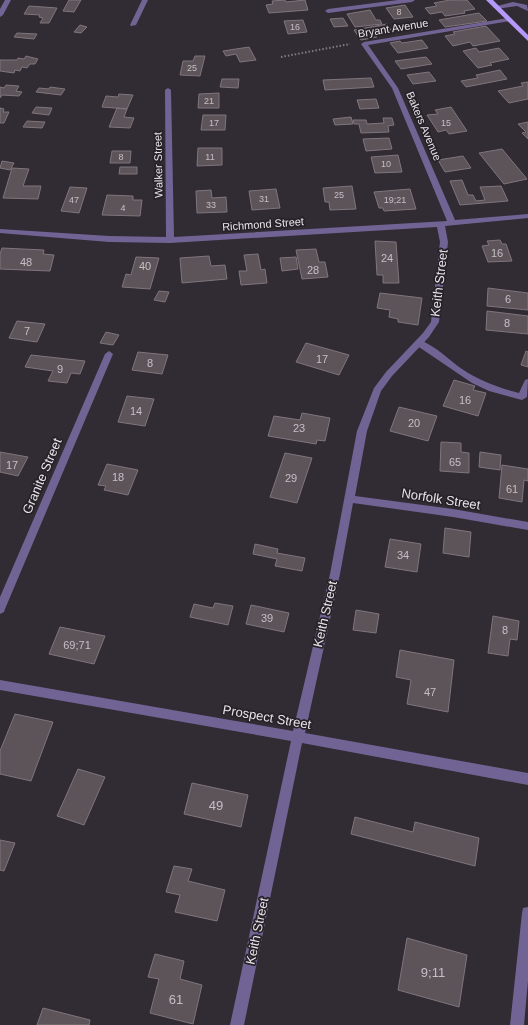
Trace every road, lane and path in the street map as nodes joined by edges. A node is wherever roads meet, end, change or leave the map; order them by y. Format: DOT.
graph roads {
  1 [pos="8,0"];
  2 [pos="145,0"];
  3 [pos="412,0"];
  4 [pos="489,0"];
  5 [pos="527,6"];
  6 [pos="496,7"];
  7 [pos="328,11"];
  8 [pos="0,15"];
  9 [pos="508,20"];
  10 [pos="133,25"];
  11 [pos="528,39"];
  12 [pos="364,44"];
  13 [pos="281,57"];
  14 [pos="168,90"];
  15 [pos="528,216"];
  16 [pos="452,222"];
  17 [pos="440,224"];
  18 [pos="0,231"];
  19 [pos="170,240"];
  20 [pos="419,343"];
  21 [pos="109,354"];
  22 [pos="528,382"];
  23 [pos="350,499"];
  24 [pos="528,526"];
  25 [pos="0,609"];
  26 [pos="0,685"];
  27 [pos="298,737"];
  28 [pos="528,779"];
  29 [pos="528,914"];
  30 [pos="237,1025"];
  31 [pos="517,1025"];
  1 -- 8 [label="street"];
  2 -- 10 [label="street"];
  3 -- 7 [label="street"];
  4 -- 6 [label="main road"];
  5 -- 6 [label="street"];
  6 -- 9 [label="main road"];
  9 -- 11 [label="main road"];
  9 -- 12 [label="street, Bryant Avenue"];
  12 -- 13 [label="path, Bryant Avenue"];
  12 -- 16 [label="street, Bakers Avenue"];
  14 -- 19 [label="street, Walker Street"];
  15 -- 16 [label="street, Richmond Street"];
  16 -- 17 [label="street, Richmond Street"];
  17 -- 19 [label="street, Richmond Street"];
  17 -- 20 [label="street, Keith Street"];
  18 -- 19 [label="street, Richmond Street"];
  20 -- 22 [label="street"];
  20 -- 23 [label="street, Keith Street"];
  21 -- 25 [label="street, Granite Street"];
  23 -- 24 [label="street, Norfolk Street"];
  23 -- 27 [label="street, Keith Street"];
  26 -- 27 [label="street, Prospect Street"];
  27 -- 28 [label="street, Prospect Street"];
  27 -- 30 [label="street, Keith Street"];
  29 -- 31 [label="street"];
}
